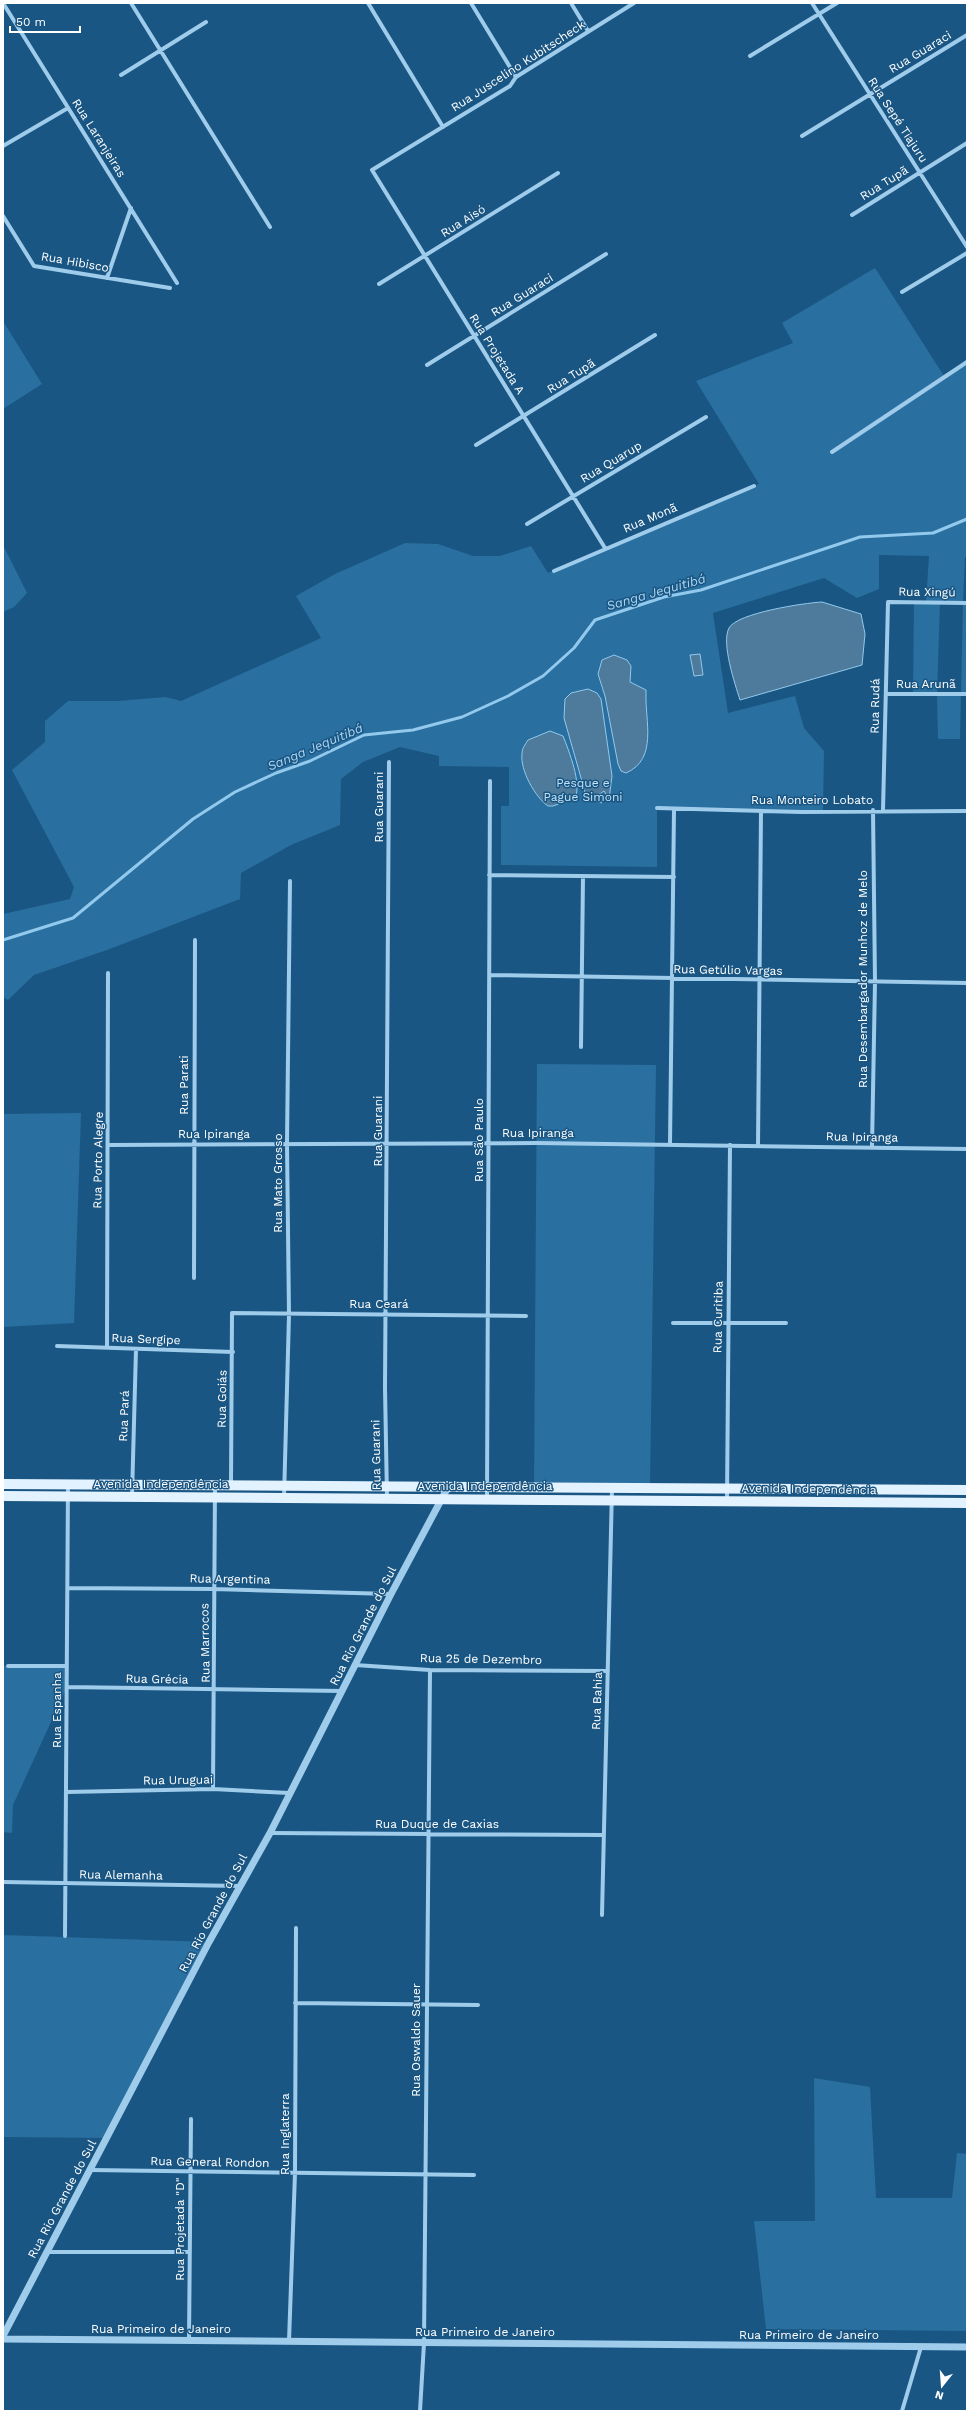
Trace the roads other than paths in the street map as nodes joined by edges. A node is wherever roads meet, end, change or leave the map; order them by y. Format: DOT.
graph roads {
  1 [pos="3,3"];
  2 [pos="130,3"];
  3 [pos="368,3"];
  4 [pos="471,3"];
  5 [pos="571,3"];
  6 [pos="634,3"];
  7 [pos="812,3"];
  8 [pos="837,3"];
  9 [pos="819,14"];
  10 [pos="206,22"];
  11 [pos="588,31"];
  12 [pos="967,35"];
  13 [pos="160,50"];
  14 [pos="750,56"];
  15 [pos="121,75"];
  16 [pos="516,77"];
  17 [pos="870,94"];
  18 [pos="68,108"];
  19 [pos="443,127"];
  20 [pos="802,136"];
  21 [pos="967,143"];
  22 [pos="3,146"];
  23 [pos="372,170"];
  24 [pos="920,173"];
  25 [pos="558,174"];
  26 [pos="131,208"];
  27 [pos="852,215"];
  28 [pos="3,216"];
  29 [pos="270,227"];
  30 [pos="967,247"];
  31 [pos="967,253"];
  32 [pos="606,254"];
  33 [pos="425,256"];
  34 [pos="107,278"];
  35 [pos="177,283"];
  36 [pos="379,284"];
  37 [pos="170,288"];
  38 [pos="902,292"];
  39 [pos="655,335"];
  40 [pos="475,336"];
  41 [pos="967,362"];
  42 [pos="427,365"];
  43 [pos="524,416"];
  44 [pos="706,417"];
  45 [pos="476,445"];
  46 [pos="832,452"];
  47 [pos="754,486"];
  48 [pos="574,496"];
  49 [pos="526,524"];
  50 [pos="605,548"];
  51 [pos="554,571"];
  52 [pos="888,602"];
  53 [pos="967,602"];
  54 [pos="886,694"];
  55 [pos="967,694"];
  56 [pos="390,762"];
  57 [pos="490,781"];
  58 [pos="657,808"];
  59 [pos="674,808"];
  60 [pos="873,810"];
  61 [pos="883,810"];
  62 [pos="762,811"];
  63 [pos="967,811"];
  64 [pos="489,874"];
  65 [pos="583,876"];
  66 [pos="674,877"];
  67 [pos="290,881"];
  68 [pos="196,940"];
  69 [pos="108,973"];
  70 [pos="488,975"];
  71 [pos="582,977"];
  72 [pos="672,978"];
  73 [pos="760,980"];
  74 [pos="875,982"];
  75 [pos="967,983"];
  76 [pos="581,1047"];
  77 [pos="388,1143"];
  78 [pos="489,1143"];
  79 [pos="108,1144"];
  80 [pos="194,1144"];
  81 [pos="287,1144"];
  82 [pos="670,1144"];
  83 [pos="730,1145"];
  84 [pos="758,1146"];
  85 [pos="872,1147"];
  86 [pos="967,1149"];
  87 [pos="194,1278"];
  88 [pos="232,1313"];
  89 [pos="387,1313"];
  90 [pos="288,1315"];
  91 [pos="488,1315"];
  92 [pos="526,1316"];
  93 [pos="673,1323"];
  94 [pos="728,1323"];
  95 [pos="786,1323"];
  96 [pos="58,1346"];
  97 [pos="107,1348"];
  98 [pos="136,1349"];
  99 [pos="233,1352"];
  100 [pos="3,1484"];
  101 [pos="41,1484"];
  102 [pos="68,1484"];
  103 [pos="132,1485"];
  104 [pos="215,1485"];
  105 [pos="231,1485"];
  106 [pos="284,1485"];
  107 [pos="387,1486"];
  108 [pos="448,1487"];
  109 [pos="486,1487"];
  110 [pos="612,1488"];
  111 [pos="726,1490"];
  112 [pos="780,1490"];
  113 [pos="967,1490"];
  114 [pos="3,1496"];
  115 [pos="38,1496"];
  116 [pos="69,1496"];
  117 [pos="132,1496"];
  118 [pos="215,1496"];
  119 [pos="284,1498"];
  120 [pos="387,1499"];
  121 [pos="442,1499"];
  122 [pos="487,1499"];
  123 [pos="612,1500"];
  124 [pos="727,1501"];
  125 [pos="780,1502"];
  126 [pos="967,1503"];
  127 [pos="68,1588"];
  128 [pos="214,1588"];
  129 [pos="390,1594"];
  130 [pos="8,1666"];
  131 [pos="67,1666"];
  132 [pos="354,1666"];
  133 [pos="430,1670"];
  134 [pos="608,1671"];
  135 [pos="67,1687"];
  136 [pos="216,1689"];
  137 [pos="343,1691"];
  138 [pos="213,1789"];
  139 [pos="67,1792"];
  140 [pos="289,1793"];
  141 [pos="270,1833"];
  142 [pos="428,1833"];
  143 [pos="604,1835"];
  144 [pos="3,1882"];
  145 [pos="67,1884"];
  146 [pos="240,1886"];
  147 [pos="602,1915"];
  148 [pos="296,1928"];
  149 [pos="65,1936"];
  150 [pos="295,2003"];
  151 [pos="426,2004"];
  152 [pos="478,2005"];
  153 [pos="191,2119"];
  154 [pos="90,2170"];
  155 [pos="190,2172"];
  156 [pos="295,2173"];
  157 [pos="474,2175"];
  158 [pos="425,2176"];
  159 [pos="47,2252"];
  160 [pos="190,2252"];
  161 [pos="3,2338"];
  162 [pos="189,2340"];
  163 [pos="289,2341"];
  164 [pos="424,2343"];
  165 [pos="921,2347"];
  166 [pos="967,2348"];
  167 [pos="420,2411"];
  168 [pos="902,2411"];
  1 -- 18 [label="street, Rua Laranjeiras"];
  2 -- 13 [label="street"];
  3 -- 19 [label="street"];
  4 -- 16 [label="street"];
  5 -- 11 [label="street"];
  6 -- 11 [label="street, Rua Juscelino Kubitscheck"];
  7 -- 9 [label="street, Rua Sepé Tiajuru"];
  8 -- 9 [label="street"];
  9 -- 14 [label="street"];
  9 -- 17 [label="street, Rua Sepé Tiajuru"];
  10 -- 13 [label="street"];
  11 -- 16 [label="street, Rua Juscelino Kubitscheck"];
  12 -- 17 [label="street, Rua Guaraci"];
  13 -- 15 [label="street"];
  13 -- 29 [label="street"];
  16 -- 19 [label="street, Rua Juscelino Kubitscheck"];
  17 -- 20 [label="street, Rua Guaraci"];
  17 -- 24 [label="street, Rua Sepé Tiajuru"];
  18 -- 22 [label="street"];
  18 -- 26 [label="street, Rua Laranjeiras"];
  19 -- 23 [label="street, Rua Juscelino Kubitscheck"];
  21 -- 24 [label="street, Rua Tupã"];
  23 -- 33 [label="street, Rua Projetada A"];
  24 -- 27 [label="street, Rua Tupã"];
  24 -- 30 [label="street, Rua Sepé Tiajuru"];
  25 -- 33 [label="street, Rua Aisó"];
  26 -- 34 [label="street"];
  26 -- 35 [label="street, Rua Laranjeiras"];
  28 -- 34 [label="street, Rua Hibisco"];
  31 -- 38 [label="street"];
  32 -- 40 [label="street, Rua Guaraci"];
  33 -- 36 [label="street, Rua Aisó"];
  33 -- 40 [label="street, Rua Projetada A"];
  34 -- 37 [label="street, Rua Hibisco"];
  39 -- 43 [label="street, Rua Tupã"];
  40 -- 42 [label="street, Rua Guaraci"];
  40 -- 43 [label="street, Rua Projetada A"];
  41 -- 46 [label="street"];
  43 -- 45 [label="street, Rua Tupã"];
  43 -- 48 [label="street, Rua Projetada A"];
  44 -- 48 [label="street, Rua Quarup"];
  47 -- 50 [label="street, Rua Monã"];
  48 -- 49 [label="street, Rua Quarup"];
  48 -- 50 [label="street, Rua Projetada A"];
  50 -- 51 [label="street, Rua Monã"];
  52 -- 53 [label="street, Rua Xingú"];
  52 -- 54 [label="street, Rua Rudá"];
  54 -- 55 [label="street, Rua Arunã"];
  54 -- 61 [label="street, Rua Rudá"];
  56 -- 77 [label="street, Rua Guarani"];
  57 -- 64 [label="street, Rua São Paulo"];
  58 -- 59 [label="street, Rua Monteiro Lobato"];
  59 -- 62 [label="street, Rua Monteiro Lobato"];
  59 -- 66 [label="street"];
  60 -- 61 [label="street, Rua Monteiro Lobato"];
  60 -- 62 [label="street, Rua Monteiro Lobato"];
  60 -- 74 [label="street, Rua Desembargador Munhoz de Melo"];
  61 -- 63 [label="street, Rua Monteiro Lobato"];
  62 -- 73 [label="street"];
  64 -- 65 [label="street"];
  64 -- 70 [label="street, Rua São Paulo"];
  65 -- 66 [label="street"];
  65 -- 71 [label="street"];
  66 -- 72 [label="street"];
  67 -- 81 [label="street, Rua Mato Grosso"];
  68 -- 80 [label="street, Rua Parati"];
  69 -- 79 [label="street, Rua Porto Alegre"];
  70 -- 71 [label="street, Rua Getúlio Vargas"];
  70 -- 78 [label="street, Rua São Paulo"];
  71 -- 72 [label="street, Rua Getúlio Vargas"];
  71 -- 76 [label="street"];
  72 -- 73 [label="street, Rua Getúlio Vargas"];
  72 -- 82 [label="street"];
  73 -- 74 [label="street, Rua Getúlio Vargas"];
  73 -- 84 [label="street"];
  74 -- 75 [label="street, Rua Getúlio Vargas"];
  74 -- 85 [label="street, Rua Desembargador Munhoz de Melo"];
  77 -- 78 [label="street, Rua Ipiranga"];
  77 -- 81 [label="street, Rua Ipiranga"];
  77 -- 89 [label="street, Rua Guarani"];
  78 -- 82 [label="street, Rua Ipiranga"];
  78 -- 91 [label="street, Rua São Paulo"];
  79 -- 80 [label="street, Rua Ipiranga"];
  79 -- 97 [label="street, Rua Porto Alegre"];
  80 -- 81 [label="street, Rua Ipiranga"];
  80 -- 87 [label="street, Rua Parati"];
  81 -- 90 [label="street, Rua Mato Grosso"];
  82 -- 83 [label="street, Rua Ipiranga"];
  83 -- 84 [label="street, Rua Ipiranga"];
  83 -- 94 [label="street, Rua Curitiba"];
  84 -- 85 [label="street, Rua Ipiranga"];
  85 -- 86 [label="street, Rua Ipiranga"];
  88 -- 90 [label="street, Rua Ceará"];
  88 -- 99 [label="street, Rua Goiás"];
  89 -- 90 [label="street, Rua Ceará"];
  89 -- 91 [label="street, Rua Ceará"];
  89 -- 107 [label="street, Rua Guarani"];
  90 -- 106 [label="street, Rua Mato Grosso"];
  91 -- 92 [label="street, Rua Ceará"];
  91 -- 109 [label="street, Rua São Paulo"];
  93 -- 94 [label="street"];
  94 -- 95 [label="street"];
  94 -- 111 [label="street, Rua Curitiba"];
  96 -- 97 [label="street, Rua Sergipe"];
  97 -- 98 [label="street, Rua Sergipe"];
  98 -- 99 [label="street, Rua Sergipe"];
  98 -- 103 [label="street, Rua Pará"];
  99 -- 105 [label="street, Rua Goiás"];
  100 -- 101 [label="main road, Avenida Independência"];
  101 -- 102 [label="main road, Avenida Independência"];
  101 -- 115 [label="main road"];
  102 -- 103 [label="main road, Avenida Independência"];
  102 -- 116 [label="street, Rua Espanha"];
  103 -- 104 [label="main road, Avenida Independência"];
  103 -- 117 [label="street, Rua Pará"];
  104 -- 105 [label="main road, Avenida Independência"];
  104 -- 118 [label="street, Rua Marrocos"];
  105 -- 106 [label="main road, Avenida Independência"];
  106 -- 107 [label="main road, Avenida Independência"];
  106 -- 119 [label="street, Rua Mato Grosso"];
  107 -- 108 [label="main road, Avenida Independência"];
  107 -- 120 [label="street, Rua Guarani"];
  108 -- 109 [label="main road, Avenida Independência"];
  108 -- 121 [label="street, Rua Rio Grande do Sul"];
  109 -- 110 [label="main road, Avenida Independência"];
  109 -- 122 [label="street, Rua São Paulo"];
  110 -- 111 [label="main road, Avenida Independência"];
  110 -- 123 [label="street, Rua Bahia"];
  111 -- 112 [label="main road, Avenida Independência"];
  111 -- 124 [label="street, Rua Curitiba"];
  112 -- 113 [label="main road, Avenida Independência"];
  112 -- 125 [label="main road"];
  114 -- 115 [label="main road, Avenida Independência"];
  115 -- 116 [label="main road, Avenida Independência"];
  116 -- 117 [label="main road, Avenida Independência"];
  116 -- 127 [label="street, Rua Espanha"];
  117 -- 118 [label="main road, Avenida Independência"];
  118 -- 119 [label="main road, Avenida Independência"];
  118 -- 128 [label="street, Rua Marrocos"];
  119 -- 120 [label="main road, Avenida Independência"];
  120 -- 121 [label="main road, Avenida Independência"];
  121 -- 122 [label="main road, Avenida Independência"];
  121 -- 129 [label="street, Rua Rio Grande do Sul"];
  122 -- 123 [label="main road, Avenida Independência"];
  123 -- 124 [label="main road, Avenida Independência"];
  123 -- 134 [label="street, Rua Bahia"];
  124 -- 125 [label="main road, Avenida Independência"];
  125 -- 126 [label="main road, Avenida Independência"];
  127 -- 128 [label="street, Rua Argentina"];
  127 -- 131 [label="street, Rua Espanha"];
  128 -- 129 [label="street, Rua Argentina"];
  128 -- 136 [label="street, Rua Marrocos"];
  129 -- 132 [label="street, Rua Rio Grande do Sul"];
  130 -- 131 [label="street"];
  131 -- 135 [label="street, Rua Espanha"];
  132 -- 133 [label="street, Rua 25 de Dezembro"];
  132 -- 137 [label="street, Rua Rio Grande do Sul"];
  133 -- 134 [label="street, Rua 25 de Dezembro"];
  133 -- 142 [label="street, Rua Oswaldo Sauer"];
  134 -- 143 [label="street, Rua Bahia"];
  135 -- 136 [label="street, Rua Grécia"];
  135 -- 139 [label="street, Rua Espanha"];
  136 -- 137 [label="street, Rua Grécia"];
  136 -- 138 [label="street, Rua Marrocos"];
  137 -- 140 [label="street, Rua Rio Grande do Sul"];
  138 -- 139 [label="street, Rua Uruguai"];
  138 -- 140 [label="street, Rua Uruguai"];
  139 -- 145 [label="street, Rua Espanha"];
  140 -- 141 [label="street, Rua Rio Grande do Sul"];
  141 -- 142 [label="street, Rua Duque de Caxias"];
  141 -- 146 [label="street, Rua Rio Grande do Sul"];
  142 -- 143 [label="street, Rua Duque de Caxias"];
  142 -- 151 [label="street, Rua Oswaldo Sauer"];
  143 -- 147 [label="street, Rua Bahia"];
  144 -- 145 [label="street, Rua Alemanha"];
  145 -- 146 [label="street, Rua Alemanha"];
  145 -- 149 [label="street, Rua Espanha"];
  146 -- 154 [label="street, Rua Rio Grande do Sul"];
  148 -- 150 [label="street, Rua Inglaterra"];
  150 -- 151 [label="street"];
  150 -- 156 [label="street, Rua Inglaterra"];
  151 -- 152 [label="street"];
  151 -- 158 [label="street, Rua Oswaldo Sauer"];
  153 -- 155 [label="street, Rua Projetada \"D\""];
  154 -- 155 [label="street, Rua General Rondon"];
  154 -- 159 [label="street, Rua Rio Grande do Sul"];
  155 -- 156 [label="street, Rua General Rondon"];
  155 -- 160 [label="street, Rua Projetada \"D\""];
  156 -- 158 [label="street, Rua General Rondon"];
  156 -- 163 [label="street, Rua Inglaterra"];
  157 -- 158 [label="street, Rua General Rondon"];
  158 -- 164 [label="street, Rua Oswaldo Sauer"];
  159 -- 160 [label="street"];
  159 -- 161 [label="street, Rua Rio Grande do Sul"];
  160 -- 162 [label="street, Rua Projetada \"D\""];
  161 -- 162 [label="street, Rua Primeiro de Janeiro"];
  162 -- 163 [label="street, Rua Primeiro de Janeiro"];
  163 -- 164 [label="street, Rua Primeiro de Janeiro"];
  164 -- 165 [label="street, Rua Primeiro de Janeiro"];
  164 -- 167 [label="street, Rua Oswaldo Sauer"];
  165 -- 166 [label="street, Rua Primeiro de Janeiro"];
  165 -- 168 [label="street"];
}
